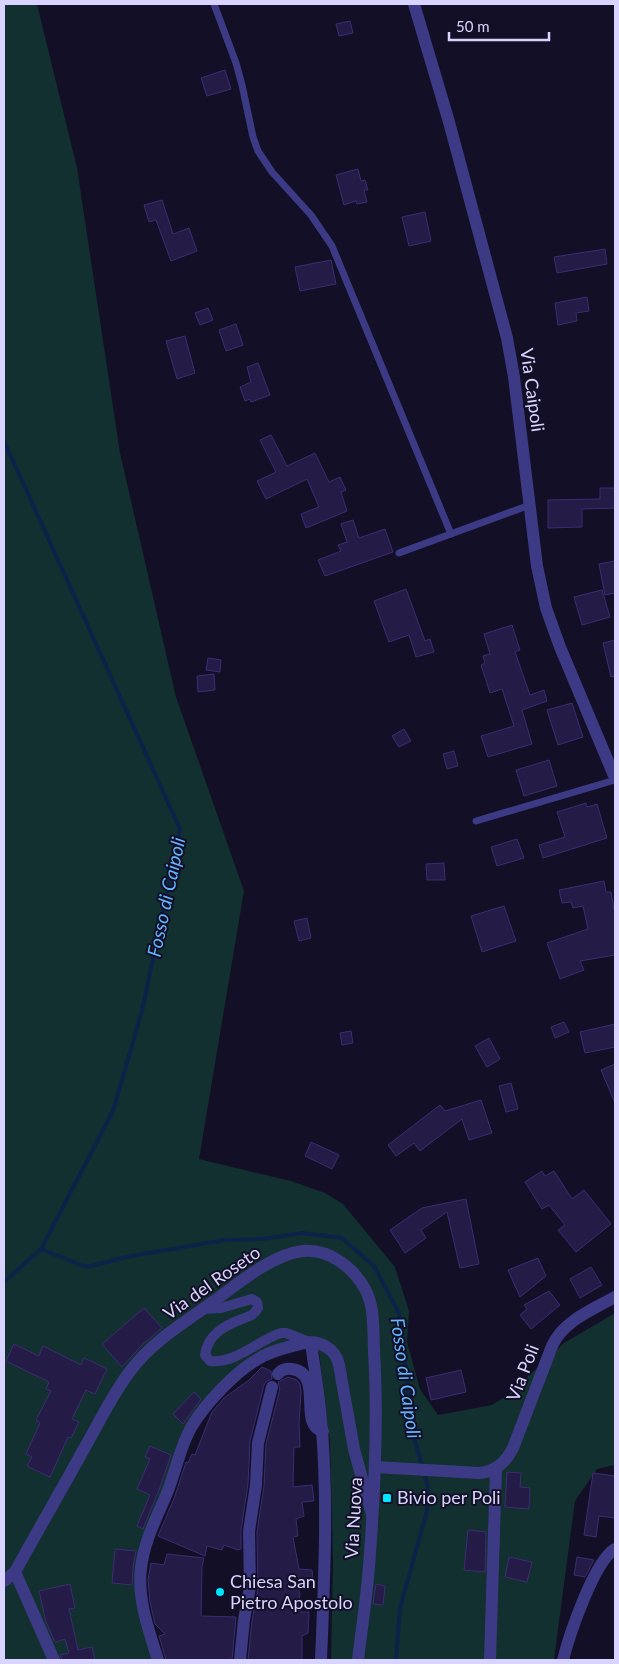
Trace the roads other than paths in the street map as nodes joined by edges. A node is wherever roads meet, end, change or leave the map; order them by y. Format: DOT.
graph roads {
  1 [pos="214,4"];
  2 [pos="414,4"];
  3 [pos="530,505"];
  4 [pos="451,534"];
  5 [pos="399,553"];
  6 [pos="615,779"];
  7 [pos="476,821"];
  8 [pos="615,1297"];
  9 [pos="203,1309"];
  10 [pos="311,1343"];
  11 [pos="278,1374"];
  12 [pos="272,1387"];
  13 [pos="322,1432"];
  14 [pos="374,1467"];
  15 [pos="496,1469"];
  16 [pos="372,1515"];
  17 [pos="615,1549"];
  18 [pos="15,1572"];
  19 [pos="4,1581"];
  20 [pos="54,1660"];
  21 [pos="158,1660"];
  22 [pos="240,1660"];
  23 [pos="321,1660"];
  24 [pos="358,1660"];
  25 [pos="490,1660"];
  26 [pos="563,1660"];
  1 -- 4 [label="lane"];
  2 -- 3 [label="street, Via Caipoli"];
  3 -- 4 [label="lane"];
  3 -- 6 [label="street, Via Caipoli"];
  4 -- 5 [label="lane"];
  6 -- 7 [label="lane"];
  8 -- 15 [label="street, Via Poli"];
  9 -- 10 [label="street"];
  9 -- 14 [label="street, Via del Roseto"];
  9 -- 18 [label="street, Via del Roseto"];
  10 -- 13 [label="street"];
  10 -- 16 [label="street"];
  10 -- 21 [label="street"];
  11 -- 13 [label="street"];
  12 -- 22 [label="street"];
  13 -- 23 [label="street"];
  14 -- 15 [label="street"];
  14 -- 16 [label="street, Via Nuova"];
  15 -- 25 [label="street"];
  16 -- 24 [label="street, Via Nuova"];
  17 -- 26 [label="street"];
  18 -- 19 [label="street"];
  18 -- 20 [label="street"];
}
